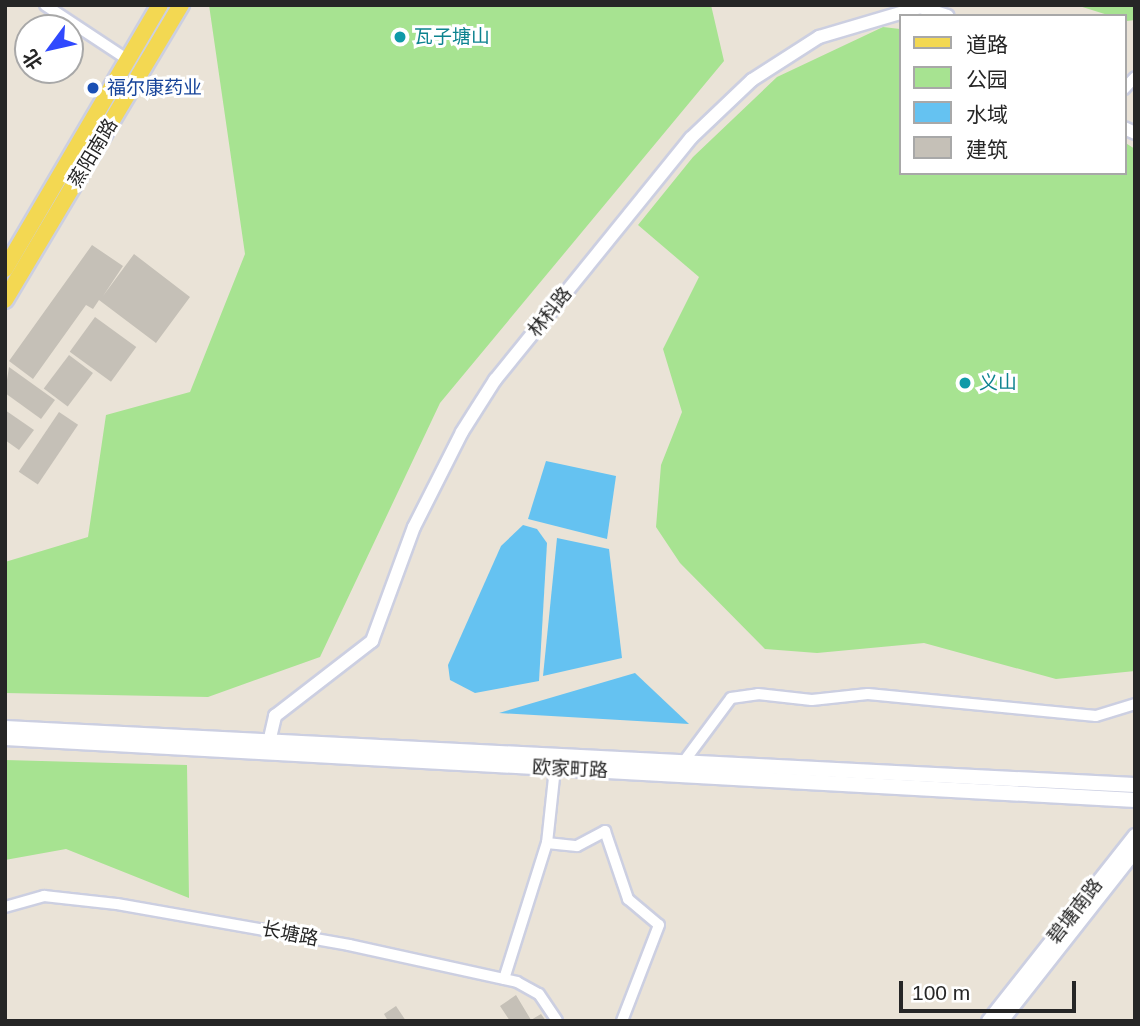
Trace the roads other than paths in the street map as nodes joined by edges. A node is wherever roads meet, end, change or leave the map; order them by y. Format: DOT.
graph roads {
  1 [pos="46,5"];
  2 [pos="160,5"];
  3 [pos="181,5"];
  4 [pos="942,14"];
  5 [pos="128,60"];
  6 [pos="5,270"];
  7 [pos="5,300"];
  8 [pos="1135,704"];
  9 [pos="5,728"];
  10 [pos="5,738"];
  11 [pos="270,738"];
  12 [pos="685,760"];
  13 [pos="555,768"];
  14 [pos="1135,785"];
  15 [pos="1135,800"];
  16 [pos="1135,835"];
  17 [pos="547,844"];
  18 [pos="1135,852"];
  19 [pos="5,906"];
  20 [pos="504,979"];
  21 [pos="625,1019"];
  22 [pos="556,1021"];
  23 [pos="988,1021"];
  24 [pos="1002,1021"];
  1 -- 5 [label="street"];
  2 -- 5 [label="main road, 蒸阳南路"];
  3 -- 7 [label="main road, 蒸阳南路"];
  4 -- 11 [label="street, 林科路"];
  5 -- 6 [label="main road, 蒸阳南路"];
  8 -- 12 [label="street"];
  9 -- 11 [label="main road, 欧家町路"];
  10 -- 13 [label="main road, 欧家町路"];
  11 -- 12 [label="main road, 欧家町路"];
  12 -- 14 [label="main road, 欧家町路"];
  13 -- 15 [label="main road, 欧家町路"];
  13 -- 17 [label="street"];
  16 -- 23 [label="street, 碧塘南路"];
  17 -- 20 [label="street"];
  17 -- 21 [label="street"];
  18 -- 24 [label="street, 碧塘南路"];
  19 -- 20 [label="street, 长塘路"];
  20 -- 22 [label="street, 长塘路"];
}
